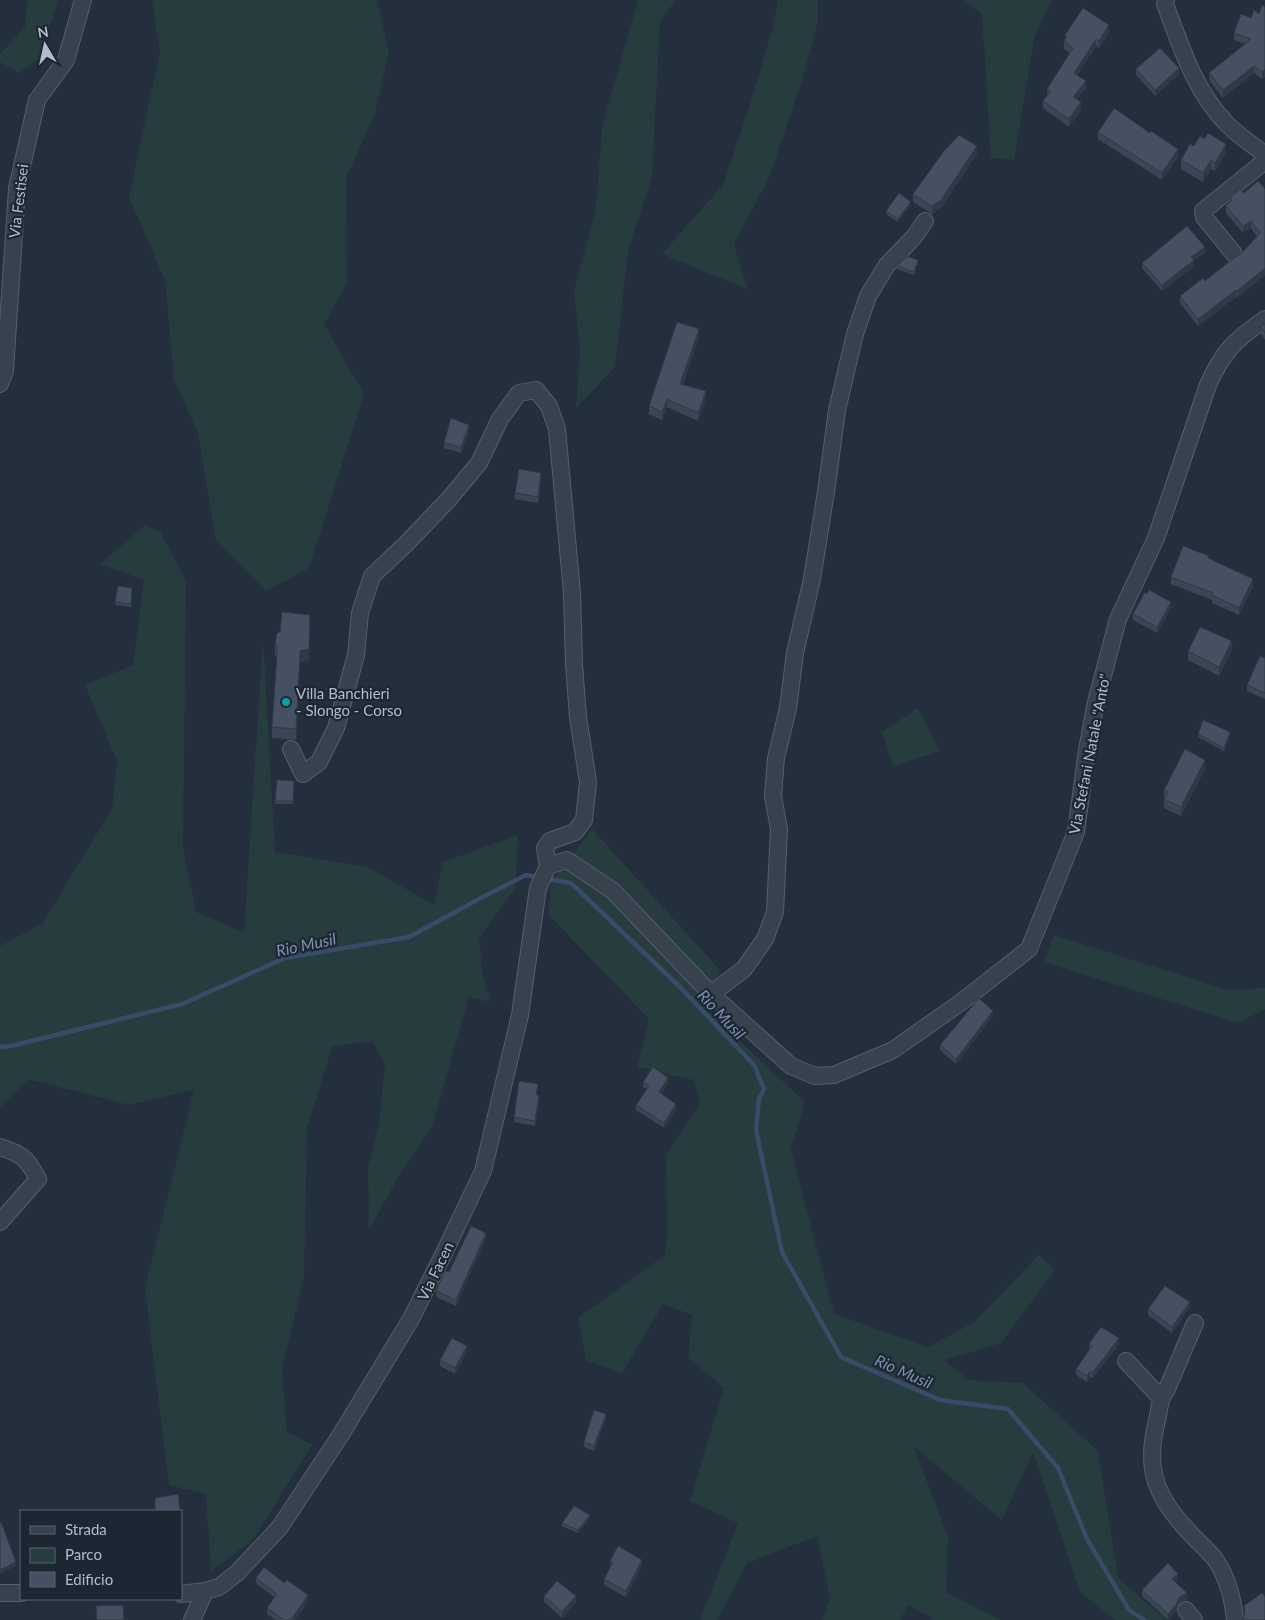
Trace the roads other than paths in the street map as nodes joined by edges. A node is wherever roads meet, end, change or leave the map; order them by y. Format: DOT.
graph roads {
  1 [pos="83,0"];
  2 [pos="1166,0"];
  3 [pos="1265,155"];
  4 [pos="1265,160"];
  5 [pos="925,220"];
  6 [pos="1234,254"];
  7 [pos="1265,319"];
  8 [pos="0,384"];
  9 [pos="291,749"];
  10 [pos="548,866"];
  11 [pos="711,994"];
  12 [pos="0,1147"];
  13 [pos="0,1222"];
  14 [pos="1195,1322"];
  15 [pos="1126,1361"];
  16 [pos="1161,1398"];
  17 [pos="205,1591"];
  18 [pos="0,1593"];
  19 [pos="20,1593"];
  20 [pos="182,1594"];
  21 [pos="192,1620"];
  22 [pos="1235,1620"];
  1 -- 8 [label="street, Via Festisei"];
  2 -- 3 [label="street"];
  4 -- 6 [label="street"];
  5 -- 11 [label="street"];
  7 -- 11 [label="street, Via Stefani Natale \"Anto\""];
  9 -- 10 [label="street"];
  10 -- 11 [label="street, Via Stefani Natale \"Anto\""];
  10 -- 17 [label="street, Via Facen"];
  12 -- 13 [label="street"];
  14 -- 16 [label="street"];
  15 -- 16 [label="street"];
  16 -- 22 [label="street"];
  17 -- 20 [label="street, Via Facen"];
  17 -- 21 [label="street"];
  18 -- 19 [label="street"];
}
